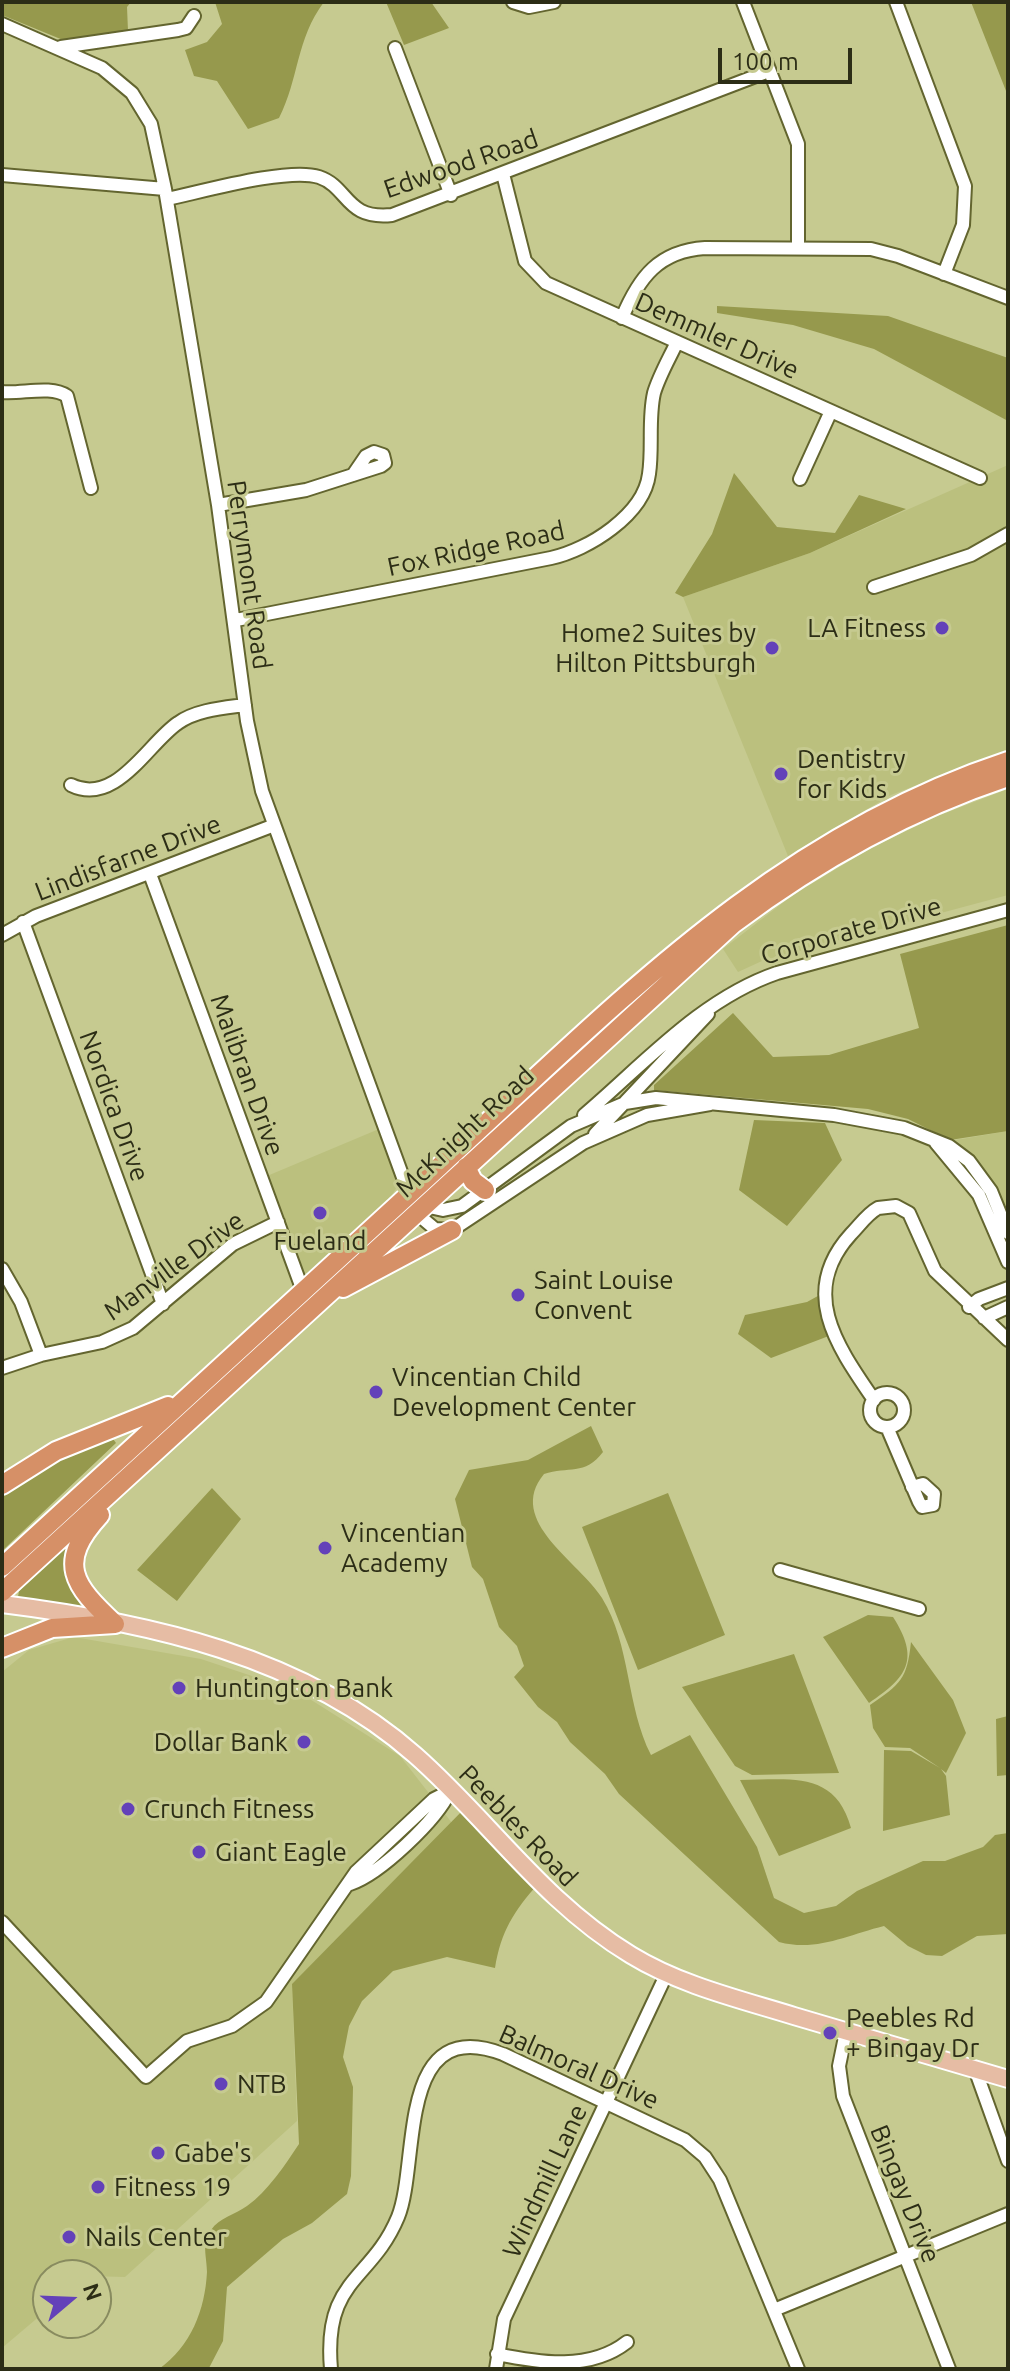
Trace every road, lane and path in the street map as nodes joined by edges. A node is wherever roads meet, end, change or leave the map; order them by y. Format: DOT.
graph roads {
  1 [pos="513,2"];
  2 [pos="554,2"];
  3 [pos="743,2"];
  4 [pos="896,2"];
  5 [pos="194,16"];
  6 [pos="2,24"];
  7 [pos="61,47"];
  8 [pos="395,48"];
  9 [pos="769,71"];
  10 [pos="503,174"];
  11 [pos="2,175"];
  12 [pos="166,194"];
  13 [pos="451,195"];
  14 [pos="798,248"];
  15 [pos="944,274"];
  16 [pos="1008,298"];
  17 [pos="622,318"];
  18 [pos="677,342"];
  19 [pos="2,392"];
  20 [pos="831,411"];
  21 [pos="353,475"];
  22 [pos="980,478"];
  23 [pos="800,479"];
  24 [pos="91,488"];
  25 [pos="218,505"];
  26 [pos="1008,534"];
  27 [pos="874,587"];
  28 [pos="236,620"];
  29 [pos="245,705"];
  30 [pos="1008,761"];
  31 [pos="1008,777"];
  32 [pos="71,785"];
  33 [pos="272,826"];
  34 [pos="150,874"];
  35 [pos="1008,910"];
  36 [pos="23,922"];
  37 [pos="2,935"];
  38 [pos="712,1008"];
  39 [pos="625,1103"];
  40 [pos="710,1104"];
  41 [pos="571,1126"];
  42 [pos="583,1143"];
  43 [pos="936,1143"];
  44 [pos="466,1167"];
  45 [pos="485,1190"];
  46 [pos="416,1205"];
  47 [pos="278,1222"];
  48 [pos="452,1230"];
  49 [pos="1008,1233"];
  50 [pos="1008,1262"];
  51 [pos="2,1269"];
  52 [pos="1008,1288"];
  53 [pos="303,1291"];
  54 [pos="320,1301"];
  55 [pos="163,1304"];
  56 [pos="969,1307"];
  57 [pos="1008,1307"];
  58 [pos="984,1318"];
  59 [pos="1008,1340"];
  60 [pos="41,1355"];
  61 [pos="2,1368"];
  62 [pos="194,1391"];
  63 [pos="874,1400"];
  64 [pos="887,1427"];
  65 [pos="179,1430"];
  66 [pos="2,1485"];
  67 [pos="912,1487"];
  68 [pos="2,1567"];
  69 [pos="780,1570"];
  70 [pos="2,1592"];
  71 [pos="2,1604"];
  72 [pos="919,1609"];
  73 [pos="115,1624"];
  74 [pos="2,1648"];
  75 [pos="450,1791"];
  76 [pos="2,1922"];
  77 [pos="667,1973"];
  78 [pos="846,2032"];
  79 [pos="975,2069"];
  80 [pos="1008,2079"];
  81 [pos="607,2102"];
  82 [pos="1008,2161"];
  83 [pos="1008,2214"];
  84 [pos="906,2257"];
  85 [pos="774,2310"];
  86 [pos="627,2342"];
  87 [pos="497,2354"];
  88 [pos="331,2369"];
  89 [pos="496,2369"];
  90 [pos="798,2369"];
  91 [pos="949,2369"];
  1 -- 2 [label="street"];
  3 -- 9 [label="street"];
  4 -- 15 [label="street"];
  5 -- 7 [label="street"];
  6 -- 7 [label="street, Perrymont Road"];
  7 -- 12 [label="street, Perrymont Road"];
  8 -- 13 [label="street"];
  9 -- 10 [label="street, Edwood Road"];
  9 -- 14 [label="street"];
  10 -- 13 [label="street, Edwood Road"];
  10 -- 17 [label="street, Demmler Drive"];
  11 -- 12 [label="street, Edwood Road"];
  12 -- 13 [label="street, Edwood Road"];
  12 -- 25 [label="street, Perrymont Road"];
  14 -- 15 [label="street"];
  14 -- 17 [label="street"];
  15 -- 16 [label="street"];
  17 -- 18 [label="street, Demmler Drive"];
  18 -- 20 [label="street, Demmler Drive"];
  18 -- 28 [label="street, Fox Ridge Road"];
  19 -- 24 [label="street"];
  20 -- 22 [label="street, Demmler Drive"];
  20 -- 23 [label="street"];
  21 -- 25 [label="street"];
  25 -- 28 [label="street, Perrymont Road"];
  26 -- 27 [label="street"];
  28 -- 29 [label="street, Perrymont Road"];
  29 -- 32 [label="street"];
  29 -- 33 [label="street, Perrymont Road"];
  30 -- 46 [label="highway, McKnight Road"];
  31 -- 44 [label="highway, McKnight Road"];
  33 -- 34 [label="street, Lindisfarne Drive"];
  33 -- 46 [label="street, Perrymont Road"];
  34 -- 36 [label="street, Lindisfarne Drive"];
  34 -- 47 [label="street, Malibran Drive"];
  35 -- 38 [label="street, Corporate Drive"];
  36 -- 37 [label="street, Lindisfarne Drive"];
  36 -- 55 [label="street, Nordica Drive"];
  38 -- 39 [label="street, Corporate Drive"];
  38 -- 41 [label="street, Corporate Drive"];
  39 -- 40 [label="street"];
  39 -- 41 [label="street"];
  39 -- 42 [label="street, Corporate Drive"];
  40 -- 42 [label="street"];
  40 -- 43 [label="street"];
  41 -- 45 [label="street"];
  42 -- 48 [label="street"];
  43 -- 49 [label="street"];
  43 -- 50 [label="street"];
  44 -- 45 [label="highway"];
  44 -- 46 [label="highway, McKnight Road"];
  45 -- 46 [label="street"];
  46 -- 48 [label="street"];
  46 -- 53 [label="highway, McKnight Road"];
  46 -- 54 [label="highway, McKnight Road"];
  47 -- 53 [label="street, Malibran Drive"];
  47 -- 55 [label="street, Manville Drive"];
  48 -- 54 [label="highway"];
  51 -- 60 [label="street"];
  52 -- 56 [label="street"];
  53 -- 62 [label="highway, McKnight Road"];
  54 -- 65 [label="highway, McKnight Road"];
  55 -- 60 [label="street, Manville Drive"];
  56 -- 58 [label="street"];
  56 -- 63 [label="street"];
  57 -- 58 [label="street"];
  58 -- 59 [label="street"];
  60 -- 61 [label="street, Manville Drive"];
  62 -- 66 [label="highway"];
  62 -- 68 [label="highway, McKnight Road"];
  63 -- 64 [label="street"];
  63 -- 64 [label="street"];
  64 -- 67 [label="street"];
  65 -- 70 [label="highway, McKnight Road"];
  65 -- 73 [label="highway"];
  69 -- 72 [label="street"];
  71 -- 73 [label="main road, Peebles Road"];
  73 -- 74 [label="highway"];
  73 -- 75 [label="main road, Peebles Road"];
  75 -- 76 [label="street"];
  75 -- 77 [label="main road, Peebles Road"];
  77 -- 78 [label="main road, Peebles Road"];
  77 -- 81 [label="street, Windmill Lane"];
  78 -- 79 [label="main road, Peebles Road"];
  78 -- 84 [label="street, Bingay Drive"];
  79 -- 80 [label="main road, Peebles Road"];
  79 -- 82 [label="street"];
  81 -- 85 [label="street, Balmoral Drive"];
  81 -- 87 [label="street, Windmill Lane"];
  81 -- 88 [label="street, Balmoral Drive"];
  83 -- 84 [label="street"];
  84 -- 85 [label="street"];
  84 -- 91 [label="street, Bingay Drive"];
  85 -- 90 [label="street, Balmoral Drive"];
  86 -- 87 [label="street"];
  87 -- 89 [label="street, Windmill Lane"];
}
